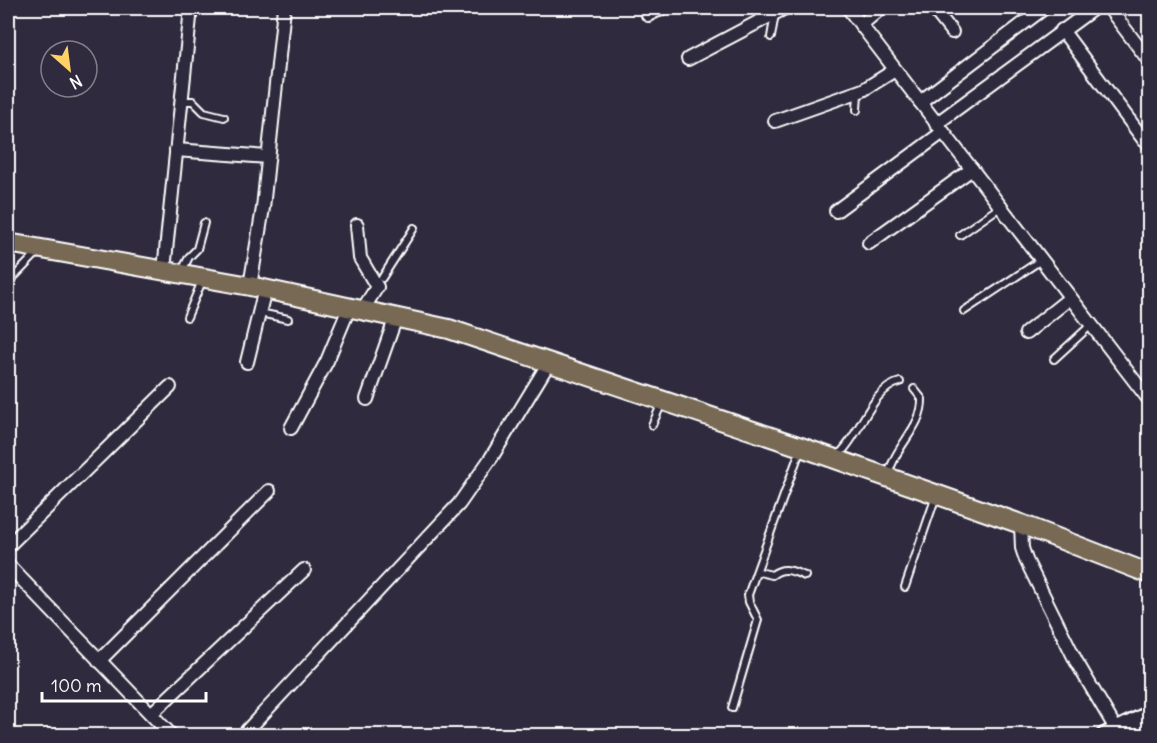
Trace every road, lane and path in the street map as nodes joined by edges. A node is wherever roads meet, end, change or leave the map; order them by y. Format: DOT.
graph roads {
  1 [pos="190,8"];
  2 [pos="284,8"];
  3 [pos="662,8"];
  4 [pos="848,8"];
  5 [pos="880,8"];
  6 [pos="933,8"];
  7 [pos="1044,8"];
  8 [pos="1094,8"];
  9 [pos="1109,8"];
  10 [pos="780,10"];
  11 [pos="648,15"];
  12 [pos="861,25"];
  13 [pos="1062,30"];
  14 [pos="952,32"];
  15 [pos="771,36"];
  16 [pos="688,59"];
  17 [pos="1149,62"];
  18 [pos="895,70"];
  19 [pos="858,92"];
  20 [pos="181,101"];
  21 [pos="920,102"];
  22 [pos="857,110"];
  23 [pos="224,117"];
  24 [pos="775,121"];
  25 [pos="940,128"];
  26 [pos="1149,144"];
  27 [pos="176,150"];
  28 [pos="268,158"];
  29 [pos="972,169"];
  30 [pos="1001,207"];
  31 [pos="836,211"];
  32 [pos="204,223"];
  33 [pos="357,225"];
  34 [pos="414,228"];
  35 [pos="960,235"];
  36 [pos="8,243"];
  37 [pos="869,243"];
  38 [pos="41,249"];
  39 [pos="1041,260"];
  40 [pos="172,272"];
  41 [pos="204,278"];
  42 [pos="380,282"];
  43 [pos="8,283"];
  44 [pos="257,287"];
  45 [pos="1070,298"];
  46 [pos="357,308"];
  47 [pos="964,311"];
  48 [pos="259,313"];
  49 [pos="187,317"];
  50 [pos="396,317"];
  51 [pos="288,319"];
  52 [pos="1091,325"];
  53 [pos="1026,333"];
  54 [pos="1054,359"];
  55 [pos="550,361"];
  56 [pos="247,362"];
  57 [pos="900,382"];
  58 [pos="170,387"];
  59 [pos="914,389"];
  60 [pos="367,399"];
  61 [pos="664,400"];
  62 [pos="1149,401"];
  63 [pos="652,425"];
  64 [pos="291,428"];
  65 [pos="801,447"];
  66 [pos="834,459"];
  67 [pos="887,478"];
  68 [pos="268,491"];
  69 [pos="936,495"];
  70 [pos="1021,524"];
  71 [pos="8,546"];
  72 [pos="8,565"];
  73 [pos="304,570"];
  74 [pos="759,572"];
  75 [pos="1149,574"];
  76 [pos="805,576"];
  77 [pos="905,587"];
  78 [pos="99,661"];
  79 [pos="732,708"];
  80 [pos="151,714"];
  81 [pos="1149,714"];
  82 [pos="1107,734"];
  83 [pos="172,735"];
  84 [pos="242,735"];
  1 -- 20 [label="street"];
  2 -- 28 [label="street"];
  3 -- 11 [label="street"];
  4 -- 12 [label="street"];
  5 -- 12 [label="street"];
  6 -- 14 [label="street"];
  7 -- 21 [label="street"];
  8 -- 13 [label="street"];
  9 -- 17 [label="street"];
  10 -- 15 [label="lane"];
  10 -- 16 [label="street"];
  12 -- 18 [label="street"];
  13 -- 25 [label="street"];
  13 -- 26 [label="street"];
  18 -- 19 [label="street"];
  18 -- 21 [label="street"];
  19 -- 22 [label="lane"];
  19 -- 24 [label="street"];
  20 -- 23 [label="lane"];
  20 -- 27 [label="street"];
  21 -- 25 [label="street"];
  25 -- 29 [label="street"];
  25 -- 31 [label="street"];
  27 -- 28 [label="street"];
  27 -- 40 [label="street"];
  28 -- 44 [label="street"];
  29 -- 30 [label="street"];
  29 -- 37 [label="street"];
  30 -- 35 [label="lane"];
  30 -- 39 [label="street"];
  32 -- 40 [label="lane"];
  33 -- 42 [label="street"];
  34 -- 42 [label="lane"];
  36 -- 38 [label="main road"];
  38 -- 40 [label="main road"];
  38 -- 43 [label="lane"];
  39 -- 45 [label="street"];
  39 -- 47 [label="lane"];
  40 -- 41 [label="main road"];
  41 -- 44 [label="main road"];
  41 -- 49 [label="lane"];
  42 -- 46 [label="street"];
  44 -- 46 [label="main road"];
  44 -- 48 [label="street"];
  45 -- 52 [label="street"];
  45 -- 53 [label="street"];
  46 -- 50 [label="main road"];
  46 -- 64 [label="street"];
  48 -- 51 [label="lane"];
  48 -- 56 [label="street"];
  50 -- 55 [label="main road"];
  50 -- 60 [label="street"];
  52 -- 54 [label="lane"];
  52 -- 62 [label="street"];
  55 -- 61 [label="main road"];
  55 -- 84 [label="street"];
  57 -- 66 [label="lane"];
  58 -- 71 [label="street"];
  59 -- 67 [label="lane"];
  61 -- 63 [label="lane"];
  61 -- 65 [label="main road"];
  65 -- 66 [label="main road"];
  65 -- 74 [label="lane"];
  66 -- 67 [label="main road"];
  67 -- 69 [label="main road"];
  68 -- 78 [label="street"];
  69 -- 70 [label="main road"];
  69 -- 77 [label="lane"];
  70 -- 75 [label="main road"];
  70 -- 82 [label="street"];
  72 -- 78 [label="street"];
  73 -- 80 [label="street"];
  74 -- 76 [label="lane"];
  74 -- 79 [label="lane"];
  78 -- 80 [label="street"];
  80 -- 83 [label="street"];
  81 -- 82 [label="street"];
}
